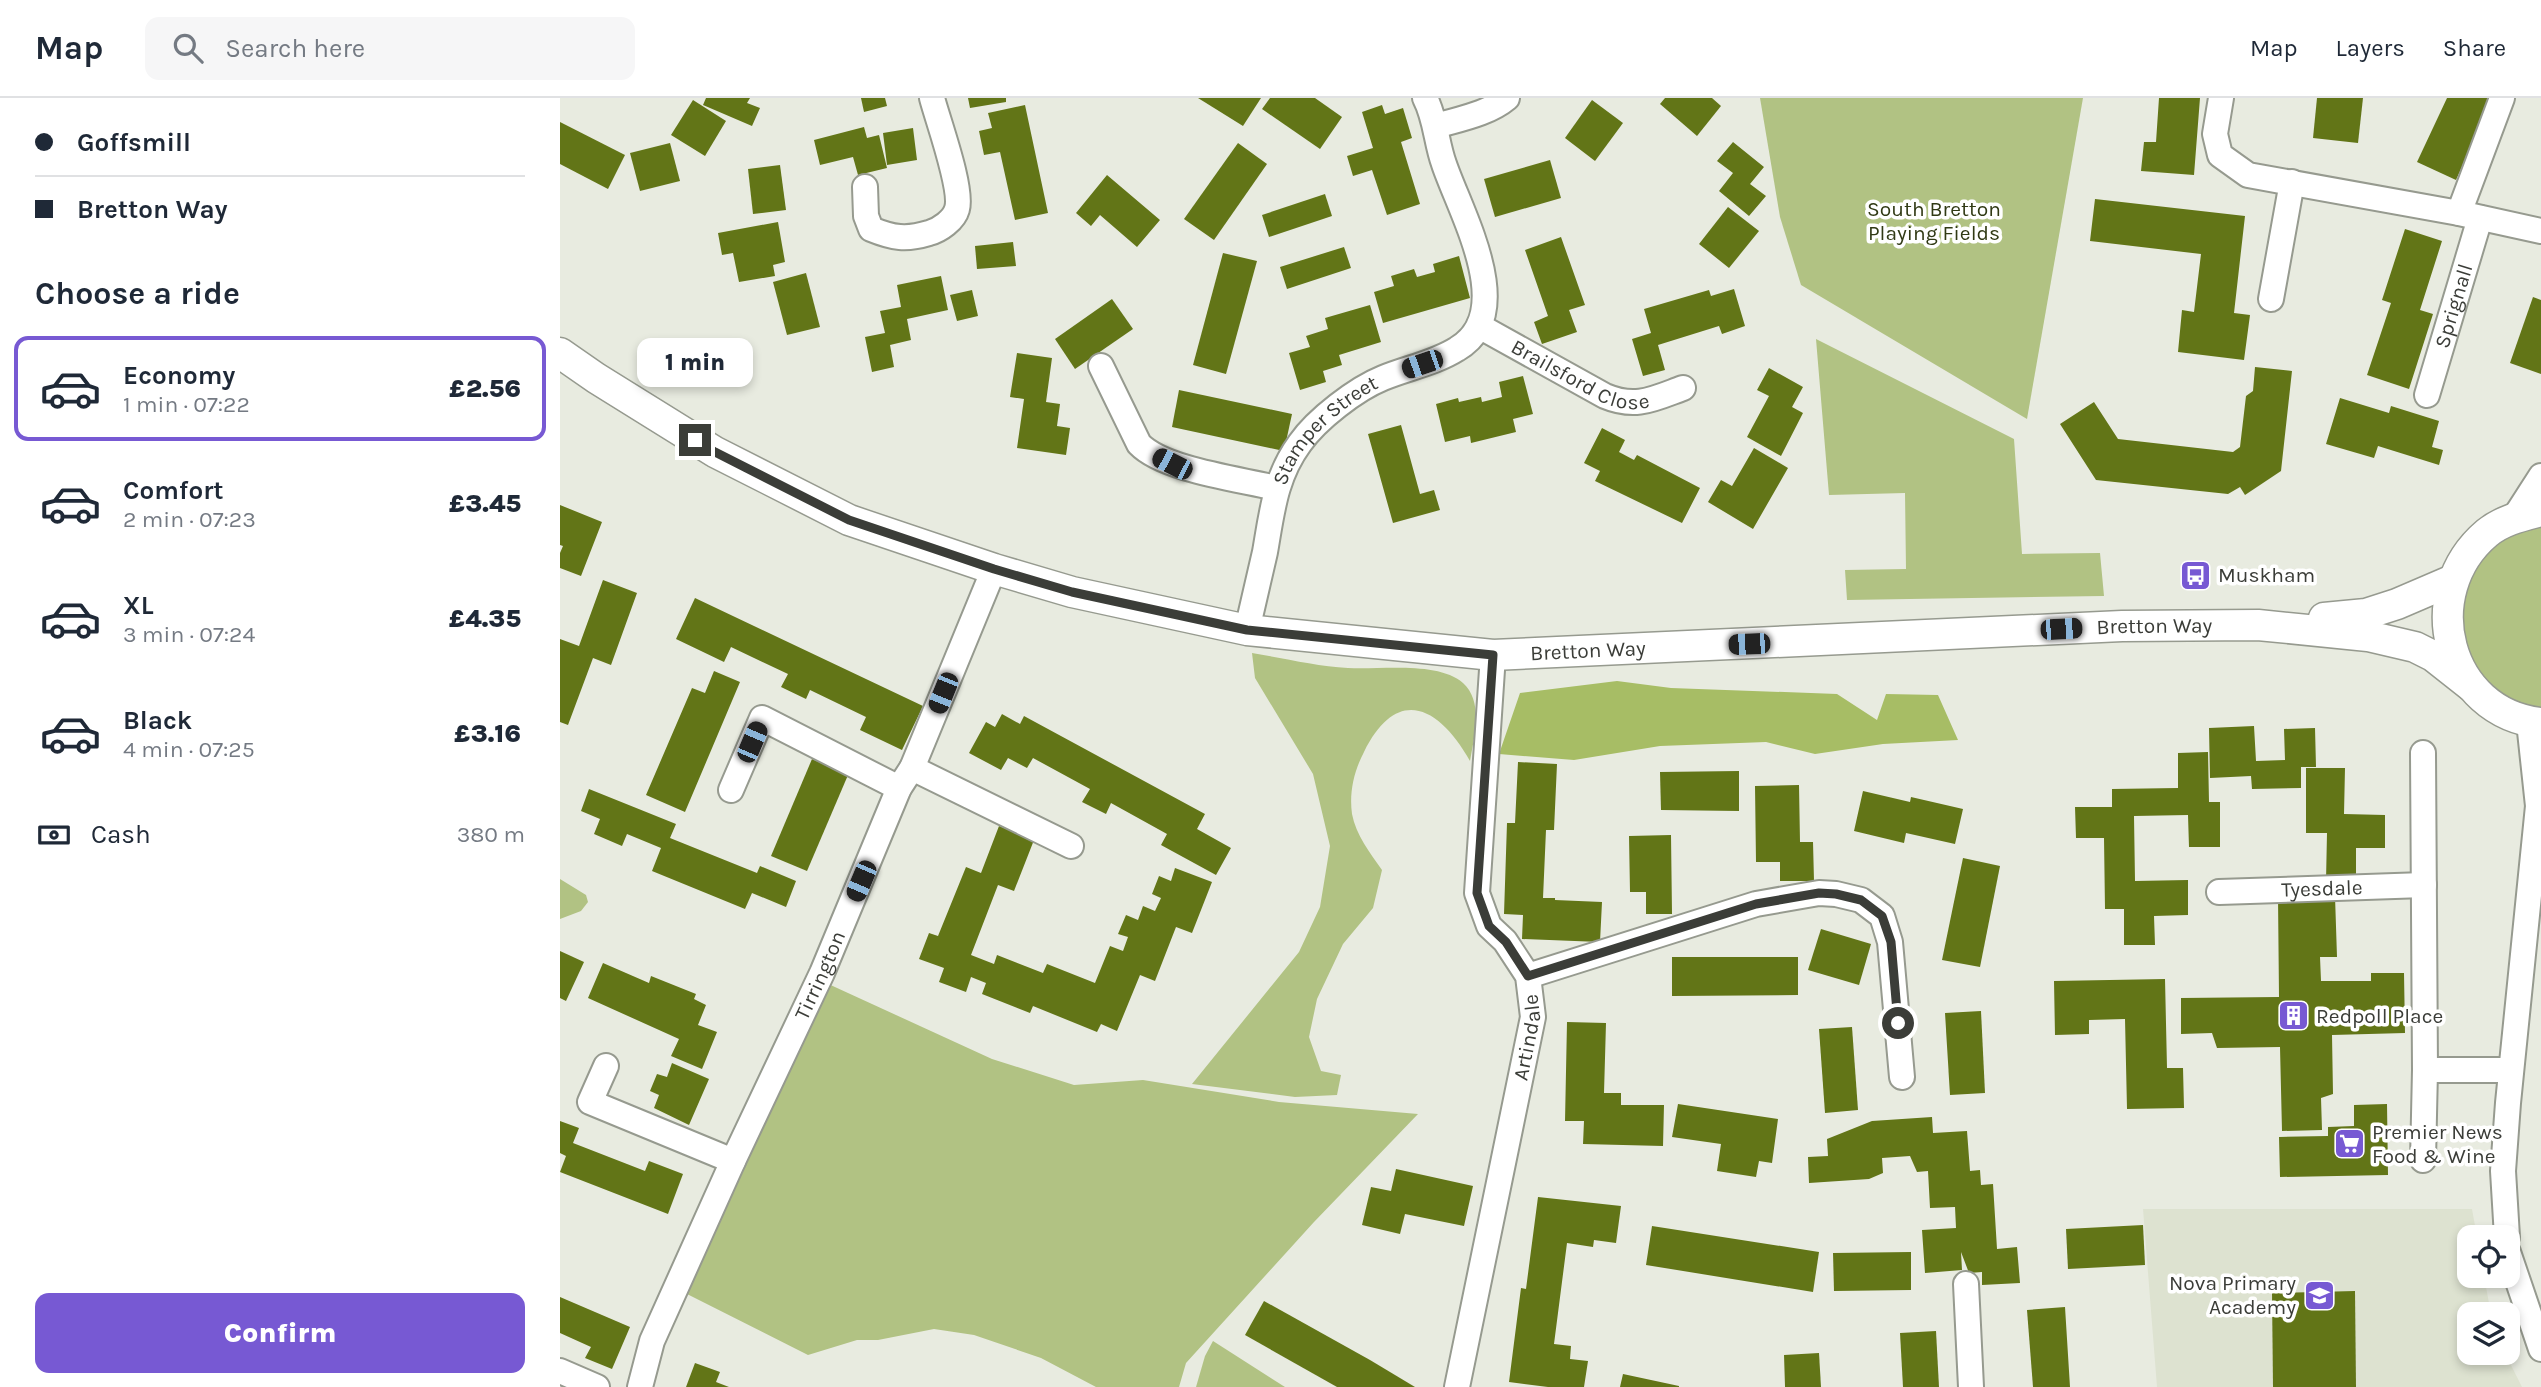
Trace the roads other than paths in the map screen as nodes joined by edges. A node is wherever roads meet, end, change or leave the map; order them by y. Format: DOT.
graph roads {
  1 [pos="932,98"];
  2 [pos="1426,98"];
  3 [pos="1507,98"];
  4 [pos="2221,98"];
  5 [pos="2501,98"];
  6 [pos="1436,126"];
  7 [pos="2292,182"];
  8 [pos="865,187"];
  9 [pos="2469,215"];
  10 [pos="2541,231"];
  11 [pos="2271,299"];
  12 [pos="1479,326"];
  13 [pos="560,352"];
  14 [pos="1101,366"];
  15 [pos="1683,388"];
  16 [pos="2427,395"];
  17 [pos="2541,476"];
  18 [pos="1276,488"];
  19 [pos="2528,514"];
  20 [pos="994,569"];
  21 [pos="2453,580"];
  22 [pos="2258,625"];
  23 [pos="1247,630"];
  24 [pos="1493,655"];
  25 [pos="2471,686"];
  26 [pos="2535,722"];
  27 [pos="2423,752"];
  28 [pos="906,778"];
  29 [pos="731,790"];
  30 [pos="2540,804"];
  31 [pos="1071,846"];
  32 [pos="2424,885"];
  33 [pos="2219,892"];
  34 [pos="1528,976"];
  35 [pos="606,1066"];
  36 [pos="2425,1070"];
  37 [pos="2511,1070"];
  38 [pos="1902,1077"];
  39 [pos="2423,1160"];
  40 [pos="733,1161"];
  41 [pos="2506,1225"];
  42 [pos="1966,1284"];
  43 [pos="2520,1287"];
  44 [pos="2541,1349"];
  45 [pos="560,1371"];
  46 [pos="1462,1386"];
  47 [pos="597,1387"];
  48 [pos="640,1387"];
  49 [pos="1971,1387"];
  1 -- 8 [label="street"];
  2 -- 6 [label="street"];
  3 -- 6 [label="street"];
  4 -- 7 [label="street"];
  5 -- 9 [label="street, Sprignall"];
  6 -- 12 [label="street"];
  7 -- 9 [label="street"];
  7 -- 11 [label="street"];
  9 -- 10 [label="street"];
  9 -- 16 [label="street, Sprignall"];
  12 -- 15 [label="street, Brailsford Close"];
  12 -- 18 [label="street, Stamper Street"];
  13 -- 20 [label="street, Bretton Way"];
  14 -- 18 [label="street"];
  17 -- 19 [label="street"];
  18 -- 23 [label="street, Stamper Street"];
  19 -- 21 [label="street"];
  20 -- 23 [label="street, Bretton Way"];
  20 -- 28 [label="street, Tirrington"];
  21 -- 22 [label="street, Bretton Way"];
  21 -- 25 [label="street"];
  22 -- 24 [label="street, Bretton Way"];
  22 -- 25 [label="street, Bretton Way"];
  23 -- 24 [label="street, Bretton Way"];
  24 -- 34 [label="street, Artindale"];
  25 -- 26 [label="street, Bretton Way"];
  26 -- 30 [label="street"];
  27 -- 32 [label="street"];
  28 -- 29 [label="street"];
  28 -- 31 [label="street"];
  28 -- 40 [label="street, Tirrington"];
  30 -- 37 [label="street"];
  32 -- 33 [label="street, Tyesdale"];
  32 -- 36 [label="street"];
  34 -- 38 [label="street"];
  34 -- 46 [label="street, Artindale"];
  35 -- 40 [label="street"];
  36 -- 37 [label="street"];
  36 -- 39 [label="street"];
  37 -- 41 [label="street"];
  40 -- 48 [label="street, Tirrington"];
  42 -- 49 [label="street"];
  43 -- 44 [label="street"];
  45 -- 47 [label="street"];
}
